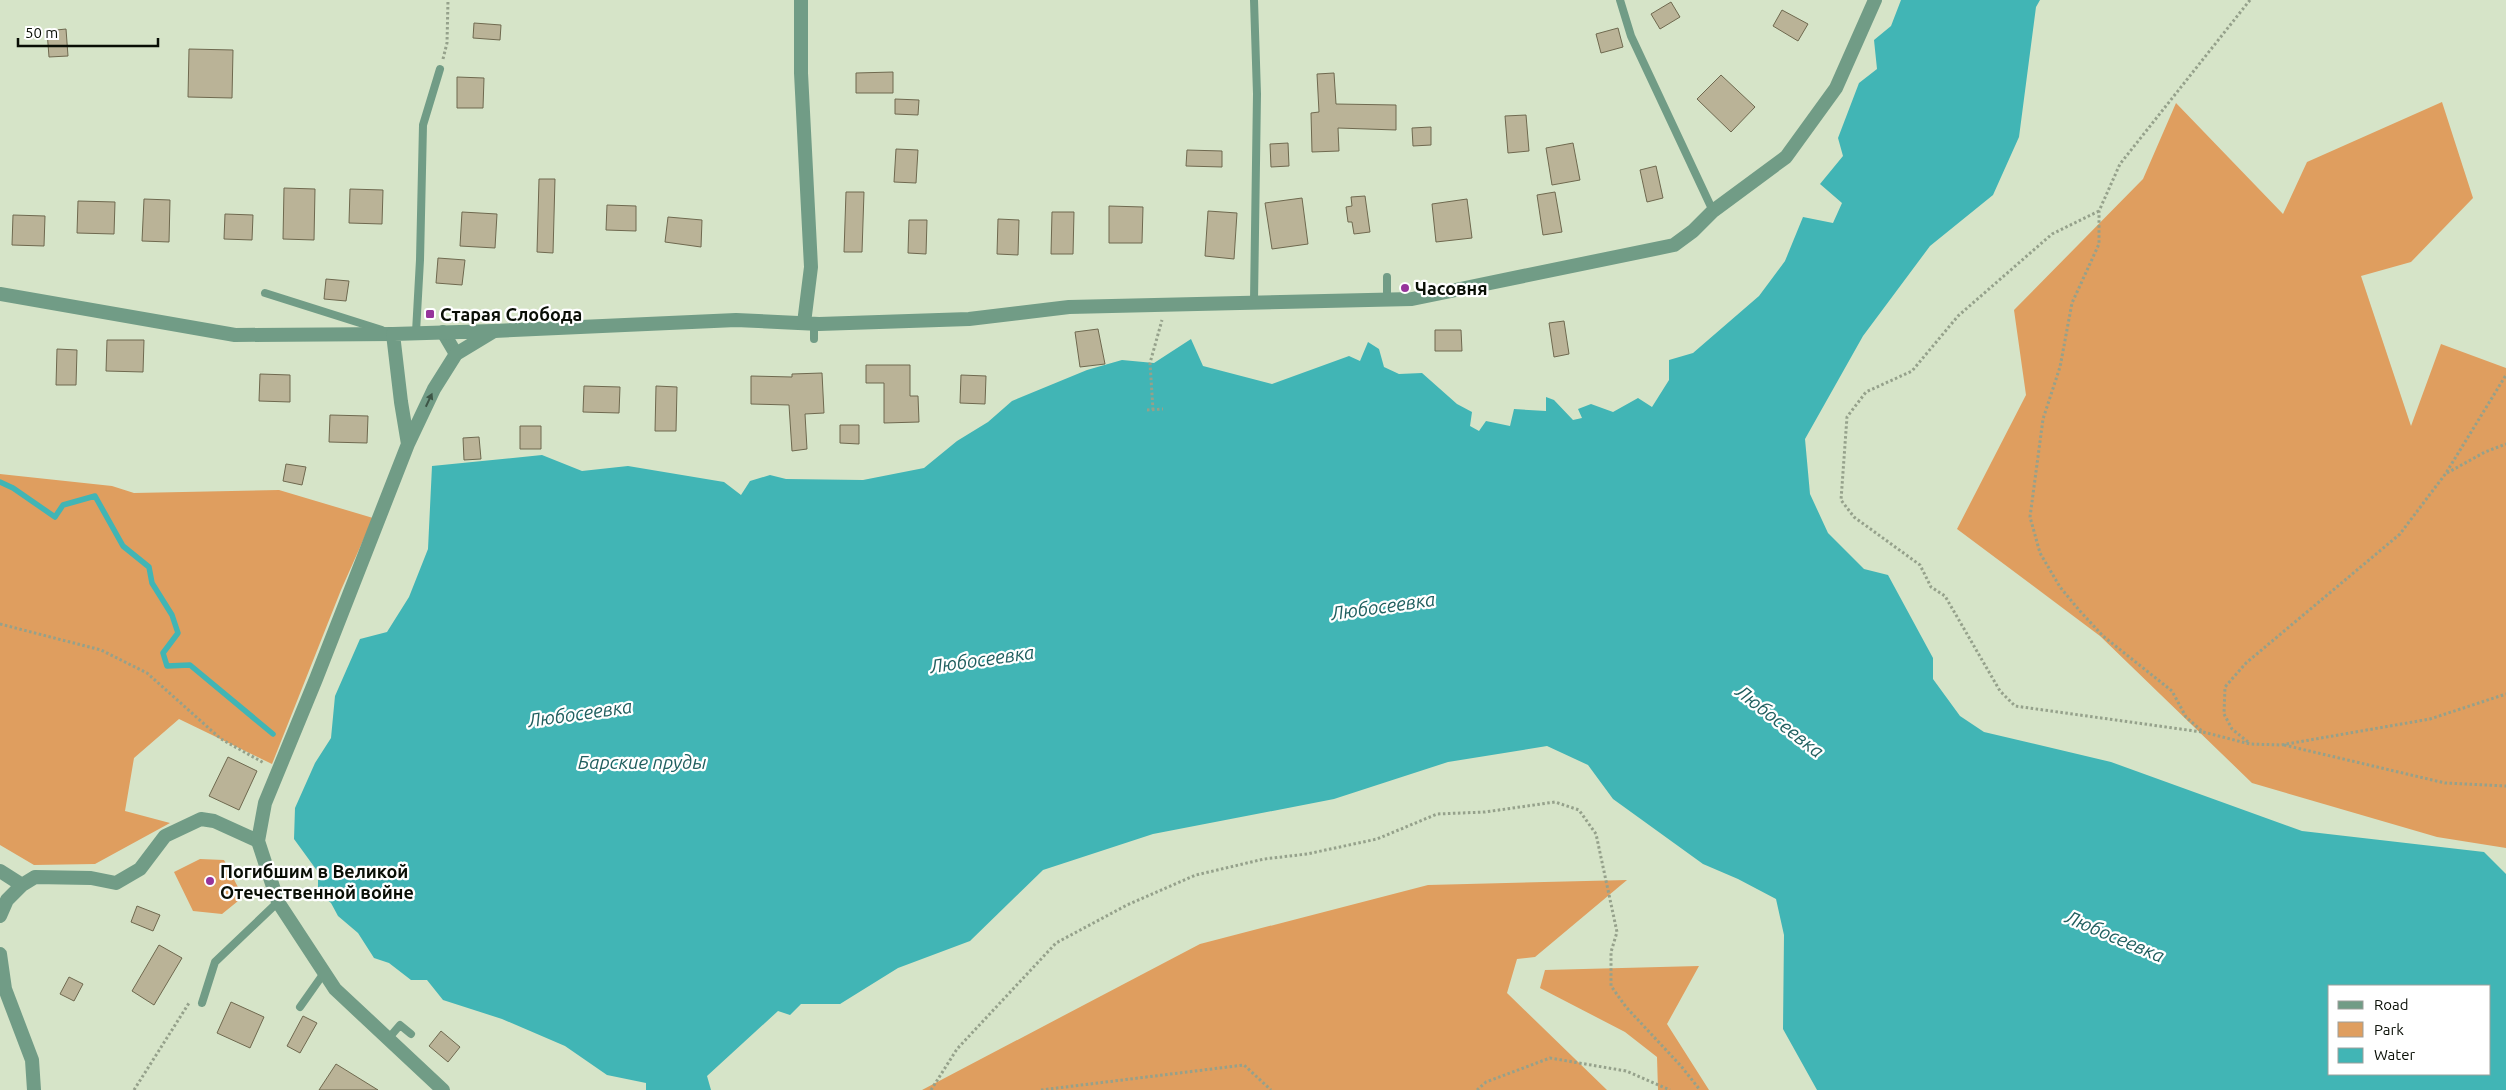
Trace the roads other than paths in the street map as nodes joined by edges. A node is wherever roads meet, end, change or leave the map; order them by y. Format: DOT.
graph roads {
  1 [pos="801,0"];
  2 [pos="1254,0"];
  3 [pos="1620,0"];
  4 [pos="1875,0"];
  5 [pos="440,69"];
  6 [pos="1713,211"];
  7 [pos="1386,277"];
  8 [pos="264,293"];
  9 [pos="0,294"];
  10 [pos="1387,299"];
  11 [pos="1254,301"];
  12 [pos="809,323"];
  13 [pos="494,331"];
  14 [pos="416,332"];
  15 [pos="442,332"];
  16 [pos="393,334"];
  17 [pos="814,339"];
  18 [pos="456,354"];
  19 [pos="408,444"];
  20 [pos="258,841"];
  21 [pos="0,871"];
  22 [pos="22,884"];
  23 [pos="278,902"];
  24 [pos="0,916"];
  25 [pos="0,954"];
  26 [pos="324,972"];
  27 [pos="202,1003"];
  28 [pos="300,1007"];
  29 [pos="411,1034"];
  30 [pos="388,1039"];
  31 [pos="34,1090"];
  32 [pos="443,1090"];
  1 -- 12 [label="street"];
  2 -- 11 [label="lane"];
  3 -- 6 [label="lane"];
  4 -- 6 [label="street"];
  5 -- 14 [label="lane"];
  6 -- 10 [label="street"];
  7 -- 10 [label="lane"];
  8 -- 16 [label="lane"];
  9 -- 16 [label="street"];
  10 -- 11 [label="street"];
  11 -- 12 [label="street"];
  12 -- 13 [label="street"];
  12 -- 17 [label="lane"];
  13 -- 15 [label="street"];
  13 -- 18 [label="street"];
  14 -- 15 [label="street"];
  14 -- 16 [label="street"];
  15 -- 18 [label="street"];
  16 -- 19 [label="street"];
  19 -- 18 [label="street, one-way"];
  19 -- 20 [label="street"];
  20 -- 22 [label="street"];
  20 -- 23 [label="street"];
  21 -- 22 [label="street"];
  22 -- 24 [label="street"];
  23 -- 26 [label="street"];
  23 -- 27 [label="lane"];
  25 -- 31 [label="street"];
  26 -- 28 [label="lane"];
  26 -- 30 [label="street"];
  29 -- 30 [label="lane"];
  30 -- 32 [label="street"];
}
